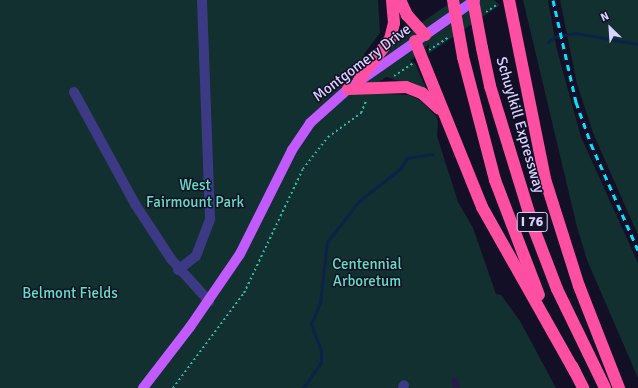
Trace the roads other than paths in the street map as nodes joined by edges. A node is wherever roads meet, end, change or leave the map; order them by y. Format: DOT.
graph roads {
  1 [pos="202,0"];
  2 [pos="392,0"];
  3 [pos="400,0"];
  4 [pos="453,0"];
  5 [pos="474,0"];
  6 [pos="509,0"];
  7 [pos="420,38"];
  8 [pos="359,80"];
  9 [pos="348,88"];
  10 [pos="74,92"];
  11 [pos="444,114"];
  12 [pos="178,270"];
  13 [pos="210,300"];
  14 [pos="575,372"];
  15 [pos="143,388"];
  16 [pos="583,388"];
  17 [pos="604,388"];
  18 [pos="619,388"];
  1 -- 12 [label="lane"];
  2 -- 8 [label="highway"];
  3 -- 7 [label="highway"];
  4 -- 14 [label="highway, I 76, bridge"];
  5 -- 7 [label="main road, Montgomery Drive"];
  5 -- 17 [label="highway, Schuylkill Expressway / I 76, bridge"];
  6 -- 18 [label="highway"];
  7 -- 8 [label="main road, Montgomery Drive"];
  7 -- 11 [label="highway"];
  8 -- 9 [label="main road, Montgomery Drive"];
  9 -- 11 [label="highway"];
  9 -- 13 [label="main road, Montgomery Drive"];
  10 -- 12 [label="lane"];
  11 -- 14 [label="highway"];
  12 -- 13 [label="lane"];
  13 -- 15 [label="main road, Montgomery Drive"];
  14 -- 16 [label="highway, I 76"];
}
